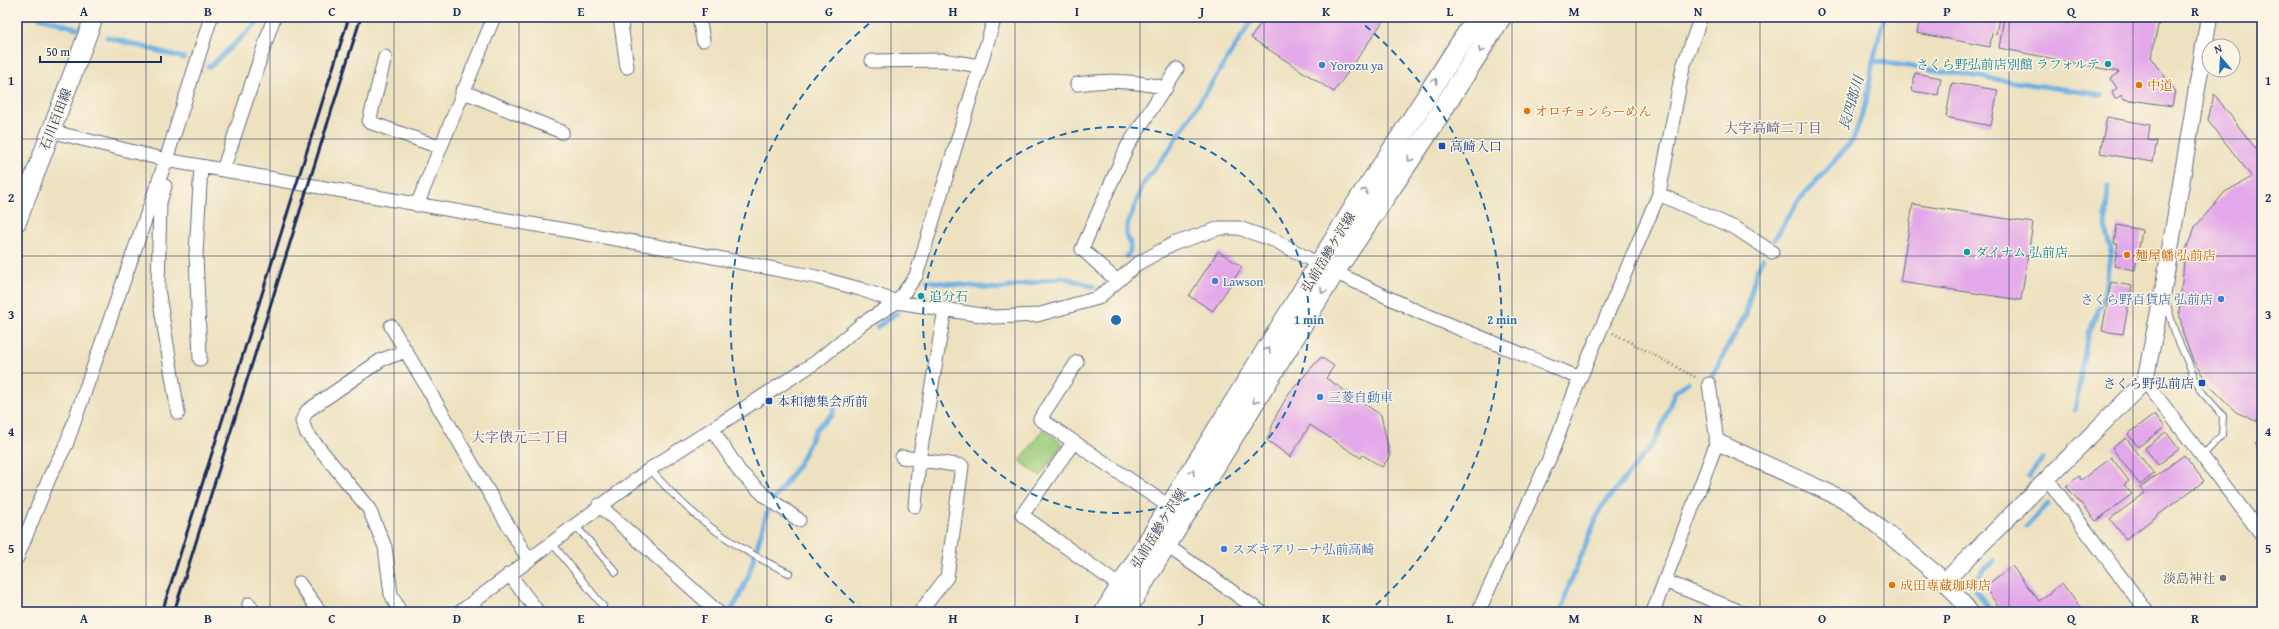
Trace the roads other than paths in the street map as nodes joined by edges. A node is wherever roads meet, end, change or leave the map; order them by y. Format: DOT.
graph roads {
  1 [pos="94,17"];
  2 [pos="211,17"];
  3 [pos="274,17"];
  4 [pos="494,17"];
  5 [pos="620,17"];
  6 [pos="699,17"];
  7 [pos="995,17"];
  8 [pos="1478,17"];
  9 [pos="1502,17"];
  10 [pos="1701,17"];
  11 [pos="2209,17"];
  12 [pos="703,40"];
  13 [pos="385,57"];
  14 [pos="872,61"];
  15 [pos="980,66"];
  16 [pos="627,67"];
  17 [pos="1177,69"];
  18 [pos="1076,84"];
  19 [pos="1166,88"];
  20 [pos="462,91"];
  21 [pos="50,131"];
  22 [pos="562,132"];
  23 [pos="439,147"];
  24 [pos="169,161"];
  25 [pos="201,166"];
  26 [pos="223,170"];
  27 [pos="1659,194"];
  28 [pos="417,205"];
  29 [pos="17,222"];
  30 [pos="1772,252"];
  31 [pos="1328,268"];
  32 [pos="1117,281"];
  33 [pos="2163,291"];
  34 [pos="897,302"];
  35 [pos="945,309"];
  36 [pos="391,326"];
  37 [pos="406,351"];
  38 [pos="200,359"];
  39 [pos="1077,362"];
  40 [pos="1580,378"];
  41 [pos="2145,381"];
  42 [pos="1709,384"];
  43 [pos="178,413"];
  44 [pos="712,429"];
  45 [pos="1718,442"];
  46 [pos="1073,443"];
  47 [pos="2202,456"];
  48 [pos="902,457"];
  49 [pos="919,460"];
  50 [pos="650,468"];
  51 [pos="2048,480"];
  52 [pos="599,505"];
  53 [pos="915,506"];
  54 [pos="1170,507"];
  55 [pos="799,520"];
  56 [pos="574,524"];
  57 [pos="2262,535"];
  58 [pos="551,542"];
  59 [pos="1166,545"];
  60 [pos="17,558"];
  61 [pos="528,559"];
  62 [pos="616,572"];
  63 [pos="789,573"];
  64 [pos="509,574"];
  65 [pos="1665,580"];
  66 [pos="1945,581"];
  67 [pos="299,583"];
  68 [pos="1121,587"];
  69 [pos="603,606"];
  70 [pos="320,612"];
  71 [pos="400,612"];
  72 [pos="460,612"];
  73 [pos="538,612"];
  74 [pos="718,612"];
  75 [pos="920,612"];
  76 [pos="1105,612"];
  77 [pos="1125,612"];
  78 [pos="1261,612"];
  79 [pos="1478,612"];
  80 [pos="1653,612"];
  81 [pos="1741,612"];
  82 [pos="1970,612"];
  83 [pos="2147,612"];
  1 -- 21 [label="main road, 石川百田線"];
  2 -- 24 [label="street"];
  3 -- 26 [label="street"];
  4 -- 20 [label="street"];
  5 -- 16 [label="street"];
  6 -- 12 [label="street"];
  7 -- 15 [label="street"];
  31 -- 8 [label="main road, 弘前岳鰺ケ沢線, one-way"];
  9 -- 31 [label="main road, one-way"];
  10 -- 27 [label="street"];
  11 -- 33 [label="street"];
  13 -- 23 [label="street"];
  14 -- 15 [label="street"];
  15 -- 34 [label="street"];
  17 -- 19 [label="street"];
  18 -- 19 [label="street"];
  19 -- 32 [label="street"];
  20 -- 22 [label="street"];
  20 -- 23 [label="street"];
  21 -- 24 [label="street"];
  21 -- 29 [label="main road, 石川百田線"];
  23 -- 28 [label="street"];
  24 -- 25 [label="street"];
  24 -- 43 [label="street"];
  24 -- 60 [label="street"];
  25 -- 26 [label="street"];
  25 -- 38 [label="street"];
  26 -- 28 [label="street"];
  27 -- 30 [label="street"];
  27 -- 40 [label="street"];
  28 -- 34 [label="street"];
  31 -- 32 [label="street"];
  31 -- 40 [label="street"];
  54 -- 31 [label="main road, 弘前岳鰺ケ沢線, one-way"];
  31 -- 59 [label="main road, one-way"];
  32 -- 35 [label="street"];
  33 -- 41 [label="street"];
  33 -- 47 [label="lane"];
  34 -- 35 [label="street"];
  34 -- 44 [label="street"];
  35 -- 49 [label="street"];
  36 -- 37 [label="street"];
  37 -- 61 [label="street"];
  37 -- 71 [label="street"];
  39 -- 46 [label="street"];
  40 -- 79 [label="street"];
  41 -- 47 [label="street"];
  41 -- 51 [label="street"];
  42 -- 45 [label="street"];
  44 -- 50 [label="street"];
  44 -- 55 [label="street"];
  45 -- 65 [label="street"];
  45 -- 66 [label="street"];
  46 -- 54 [label="street"];
  46 -- 68 [label="street"];
  47 -- 57 [label="street"];
  48 -- 49 [label="street"];
  49 -- 53 [label="street"];
  49 -- 75 [label="street"];
  50 -- 52 [label="street"];
  50 -- 63 [label="lane"];
  51 -- 66 [label="street"];
  51 -- 83 [label="street"];
  52 -- 56 [label="street"];
  52 -- 74 [label="street"];
  54 -- 68 [label="main road, 弘前岳鰺ケ沢線"];
  56 -- 58 [label="street"];
  56 -- 62 [label="lane"];
  58 -- 61 [label="street"];
  58 -- 69 [label="lane"];
  59 -- 77 [label="main road"];
  59 -- 78 [label="street"];
  61 -- 64 [label="street"];
  64 -- 72 [label="street"];
  64 -- 73 [label="street"];
  65 -- 80 [label="street"];
  65 -- 81 [label="street"];
  66 -- 82 [label="street"];
  67 -- 70 [label="street"];
  68 -- 76 [label="main road, 弘前岳鰺ケ沢線"];
}
